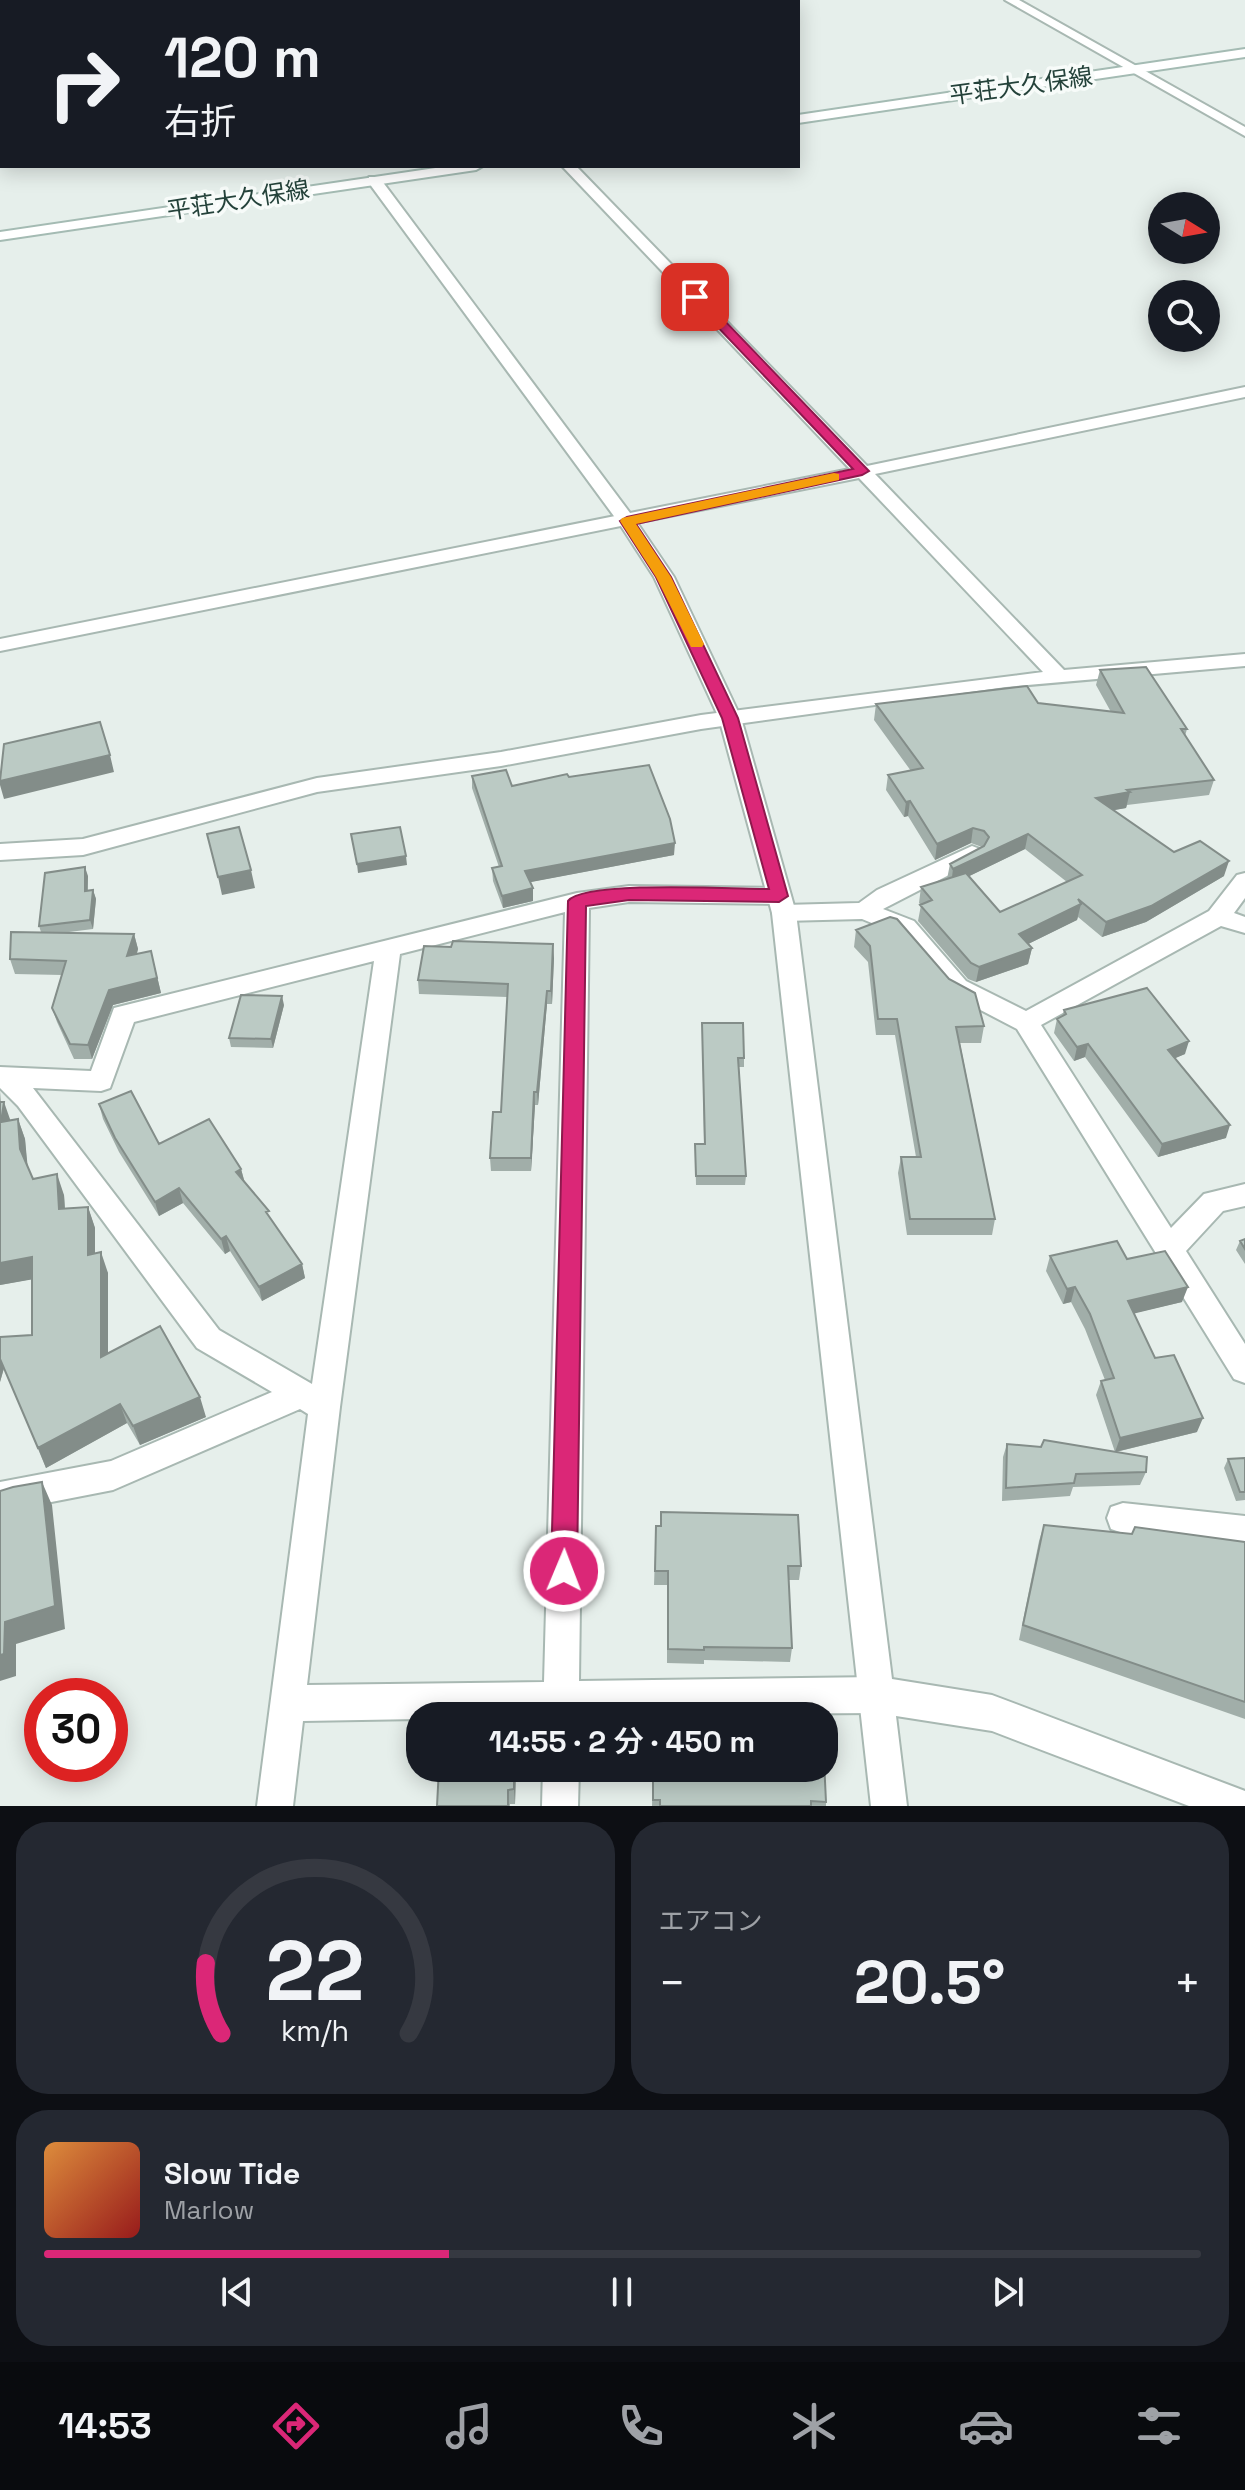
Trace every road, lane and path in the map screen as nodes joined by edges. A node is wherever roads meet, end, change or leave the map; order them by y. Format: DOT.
graph roads {
  1 [pos="1011,0"];
  2 [pos="1245,53"];
  3 [pos="1133,69"];
  4 [pos="800,119"];
  5 [pos="1245,132"];
  6 [pos="461,168"];
  7 [pos="571,168"];
  8 [pos="374,180"];
  9 [pos="0,236"];
  10 [pos="1245,392"];
  11 [pos="862,471"];
  12 [pos="627,521"];
  13 [pos="0,645"];
  14 [pos="1245,660"];
  15 [pos="1059,676"];
  16 [pos="730,718"];
  17 [pos="0,852"];
  18 [pos="972,854"];
  19 [pos="1245,881"];
  20 [pos="577,901"];
  21 [pos="782,904"];
  22 [pos="864,911"];
  23 [pos="1218,917"];
  24 [pos="1245,925"];
  25 [pos="388,949"];
  26 [pos="1026,1022"];
  27 [pos="3,1077"];
  28 [pos="1245,1195"];
  29 [pos="1169,1249"];
  30 [pos="1245,1370"];
  31 [pos="313,1400"];
  32 [pos="0,1497"];
  33 [pos="1123,1518"];
  34 [pos="1245,1532"];
  35 [pos="878,1695"];
  36 [pos="561,1702"];
  37 [pos="693,1702"];
  38 [pos="288,1703"];
  39 [pos="406,1705"];
  40 [pos="561,1782"];
  41 [pos="275,1806"];
  42 [pos="560,1806"];
  43 [pos="889,1806"];
  44 [pos="1237,1806"];
  1 -- 3 [label="street"];
  2 -- 3 [label="street, 平荘大久保線"];
  3 -- 4 [label="street, 平荘大久保線"];
  3 -- 5 [label="street"];
  6 -- 8 [label="street, 平荘大久保線"];
  7 -- 11 [label="street"];
  8 -- 9 [label="street, 平荘大久保線"];
  8 -- 12 [label="street"];
  10 -- 11 [label="street"];
  11 -- 12 [label="street"];
  11 -- 15 [label="street"];
  12 -- 13 [label="street"];
  12 -- 16 [label="street"];
  14 -- 15 [label="street"];
  15 -- 16 [label="street"];
  16 -- 17 [label="street"];
  16 -- 21 [label="street"];
  18 -- 22 [label="street"];
  19 -- 23 [label="street"];
  20 -- 21 [label="street"];
  20 -- 25 [label="street"];
  20 -- 36 [label="street"];
  21 -- 22 [label="street"];
  21 -- 35 [label="street"];
  22 -- 26 [label="street"];
  23 -- 24 [label="street"];
  23 -- 26 [label="street"];
  25 -- 27 [label="street"];
  25 -- 31 [label="street"];
  26 -- 29 [label="street"];
  27 -- 31 [label="street"];
  28 -- 29 [label="street"];
  29 -- 30 [label="street"];
  31 -- 32 [label="street"];
  31 -- 38 [label="street"];
  33 -- 34 [label="street"];
  35 -- 37 [label="street"];
  35 -- 43 [label="street"];
  35 -- 44 [label="street"];
  38 -- 39 [label="street"];
  38 -- 41 [label="street"];
  40 -- 42 [label="street"];
}
